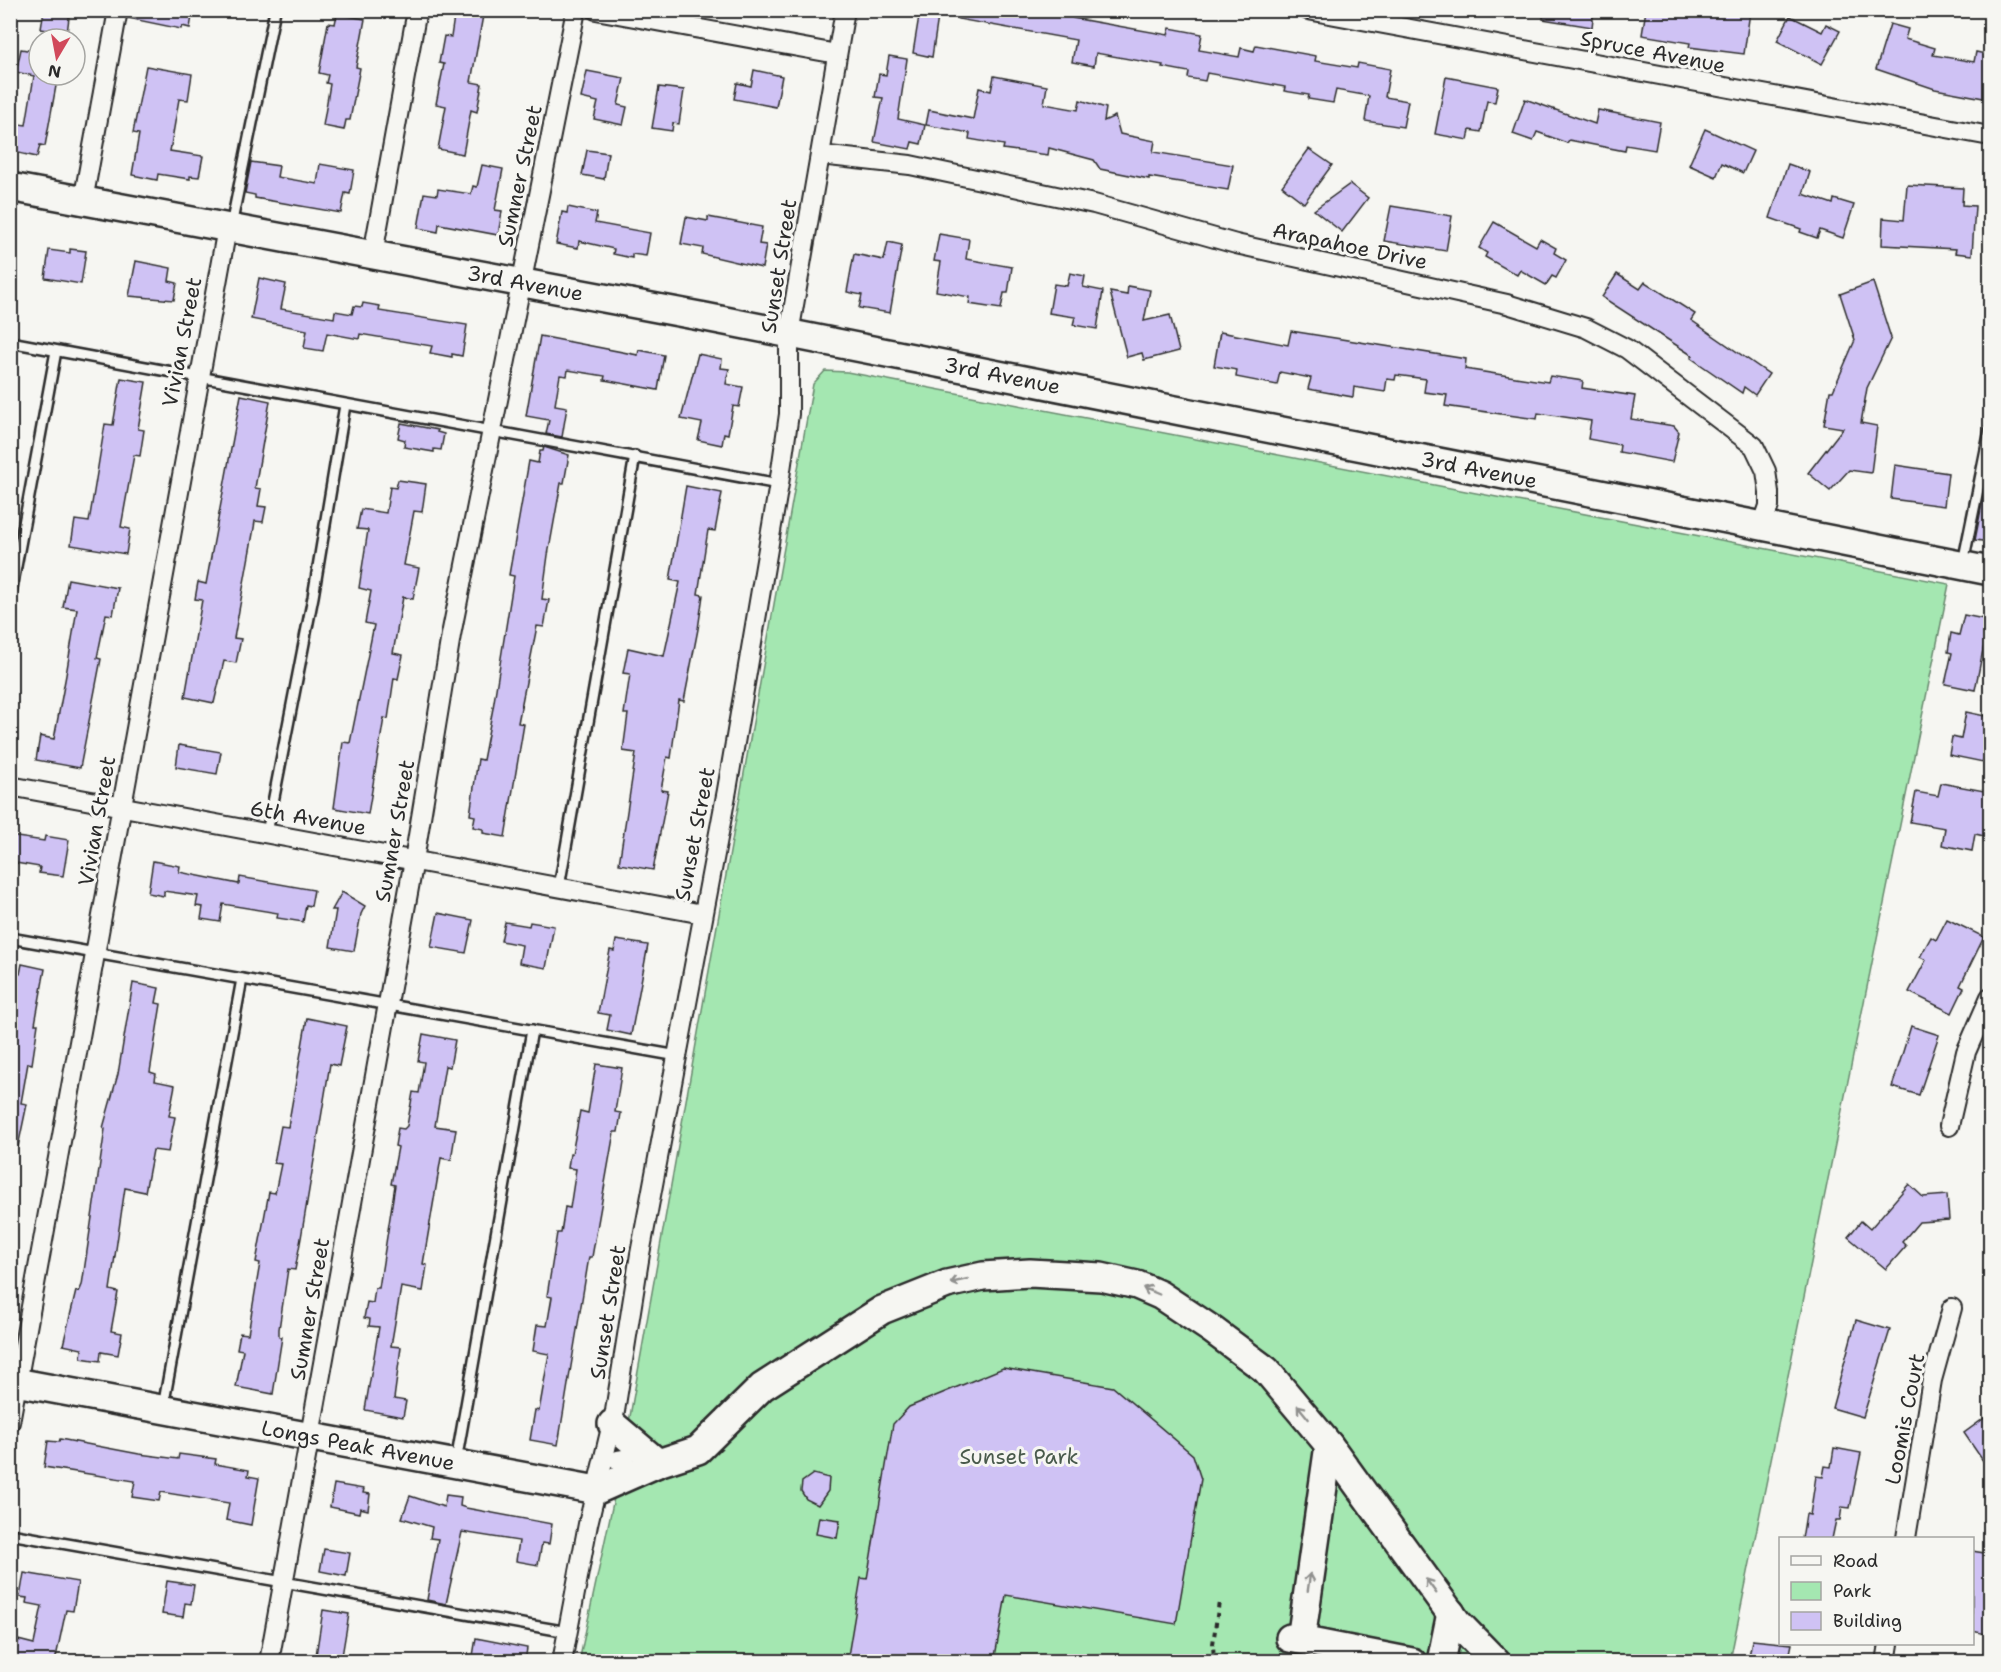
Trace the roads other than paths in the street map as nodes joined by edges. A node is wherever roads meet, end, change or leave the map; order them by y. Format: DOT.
graph roads {
  1 [pos="118,10"];
  2 [pos="275,10"];
  3 [pos="417,10"];
  4 [pos="576,10"];
  5 [pos="596,10"];
  6 [pos="845,10"];
  7 [pos="1308,10"];
  8 [pos="837,54"];
  9 [pos="1990,136"];
  10 [pos="820,154"];
  11 [pos="10,187"];
  12 [pos="83,201"];
  13 [pos="229,228"];
  14 [pos="373,254"];
  15 [pos="521,282"];
  16 [pos="789,334"];
  17 [pos="10,342"];
  18 [pos="56,351"];
  19 [pos="198,378"];
  20 [pos="345,405"];
  21 [pos="1990,430"];
  22 [pos="491,431"];
  23 [pos="635,456"];
  24 [pos="779,484"];
  25 [pos="1762,526"];
  26 [pos="1963,566"];
  27 [pos="1990,571"];
  28 [pos="10,599"];
  29 [pos="10,786"];
  30 [pos="122,806"];
  31 [pos="267,833"];
  32 [pos="414,860"];
  33 [pos="559,887"];
  34 [pos="703,914"];
  35 [pos="10,938"];
  36 [pos="96,953"];
  37 [pos="242,979"];
  38 [pos="1990,997"];
  39 [pos="388,1004"];
  40 [pos="532,1030"];
  41 [pos="678,1056"];
  42 [pos="1950,1126"];
  43 [pos="1952,1308"];
  44 [pos="14,1382"];
  45 [pos="163,1409"];
  46 [pos="10,1422"];
  47 [pos="612,1424"];
  48 [pos="310,1436"];
  49 [pos="1329,1445"];
  50 [pos="658,1463"];
  51 [pos="456,1464"];
  52 [pos="597,1490"];
  53 [pos="10,1534"];
  54 [pos="1906,1537"];
  55 [pos="284,1582"];
  56 [pos="1451,1613"];
  57 [pos="568,1632"];
  58 [pos="1889,1645"];
  59 [pos="269,1662"];
  60 [pos="562,1662"];
  61 [pos="1412,1662"];
  62 [pos="1441,1662"];
  63 [pos="1496,1662"];
  64 [pos="1886,1662"];
  1 -- 12 [label="street"];
  2 -- 13 [label="lane"];
  3 -- 14 [label="street"];
  4 -- 15 [label="street, Sumner Street"];
  5 -- 8 [label="street"];
  6 -- 8 [label="street, Sunset Street"];
  7 -- 9 [label="street, Spruce Avenue"];
  8 -- 10 [label="street, Sunset Street"];
  10 -- 16 [label="street, Sunset Street"];
  10 -- 25 [label="street, Arapahoe Drive"];
  11 -- 12 [label="street, 3rd Avenue"];
  12 -- 13 [label="street, 3rd Avenue"];
  13 -- 14 [label="street, 3rd Avenue"];
  13 -- 19 [label="street, Vivian Street"];
  14 -- 15 [label="street, 3rd Avenue"];
  15 -- 16 [label="street, 3rd Avenue"];
  15 -- 22 [label="street, Sumner Street"];
  16 -- 24 [label="street, Sunset Street"];
  16 -- 25 [label="street, 3rd Avenue"];
  17 -- 18 [label="lane"];
  18 -- 19 [label="lane"];
  18 -- 28 [label="lane"];
  19 -- 20 [label="lane"];
  19 -- 30 [label="street, Vivian Street"];
  20 -- 22 [label="lane"];
  20 -- 31 [label="lane"];
  21 -- 26 [label="lane"];
  22 -- 23 [label="lane"];
  22 -- 32 [label="street, Sumner Street"];
  23 -- 24 [label="lane"];
  23 -- 33 [label="lane"];
  24 -- 34 [label="street, Sunset Street"];
  25 -- 26 [label="street, 3rd Avenue"];
  26 -- 27 [label="street, 3rd Avenue"];
  29 -- 30 [label="street, 6th Avenue"];
  30 -- 31 [label="street, 6th Avenue"];
  30 -- 36 [label="street, Vivian Street"];
  31 -- 32 [label="street, 6th Avenue"];
  32 -- 33 [label="street, 6th Avenue"];
  32 -- 39 [label="street, Sumner Street"];
  33 -- 34 [label="street, 6th Avenue"];
  34 -- 41 [label="street, Sunset Street"];
  35 -- 36 [label="lane"];
  36 -- 37 [label="lane"];
  36 -- 44 [label="street, Vivian Street"];
  37 -- 39 [label="lane"];
  37 -- 45 [label="lane"];
  38 -- 42 [label="street"];
  39 -- 40 [label="lane"];
  39 -- 48 [label="street, Sumner Street"];
  40 -- 41 [label="lane"];
  40 -- 51 [label="lane"];
  41 -- 47 [label="street, Sunset Street"];
  43 -- 54 [label="street, Loomis Court"];
  44 -- 45 [label="street, Longs Peak Avenue"];
  44 -- 46 [label="street, Vivian Street"];
  45 -- 48 [label="street, Longs Peak Avenue"];
  47 -- 50 [label="street"];
  47 -- 52 [label="street, Sunset Street"];
  48 -- 51 [label="street, Longs Peak Avenue"];
  48 -- 55 [label="street, Sumner Street"];
  49 -- 50 [label="street, one-way"];
  56 -- 49 [label="street, one-way"];
  61 -- 49 [label="street, one-way"];
  50 -- 52 [label="street"];
  51 -- 52 [label="street, Longs Peak Avenue"];
  52 -- 57 [label="street, Sunset Street"];
  53 -- 55 [label="lane"];
  55 -- 57 [label="lane"];
  55 -- 59 [label="street, Sumner Street"];
  56 -- 62 [label="street"];
  56 -- 63 [label="street"];
  57 -- 60 [label="street, Sunset Street"];
  58 -- 64 [label="street"];
}
